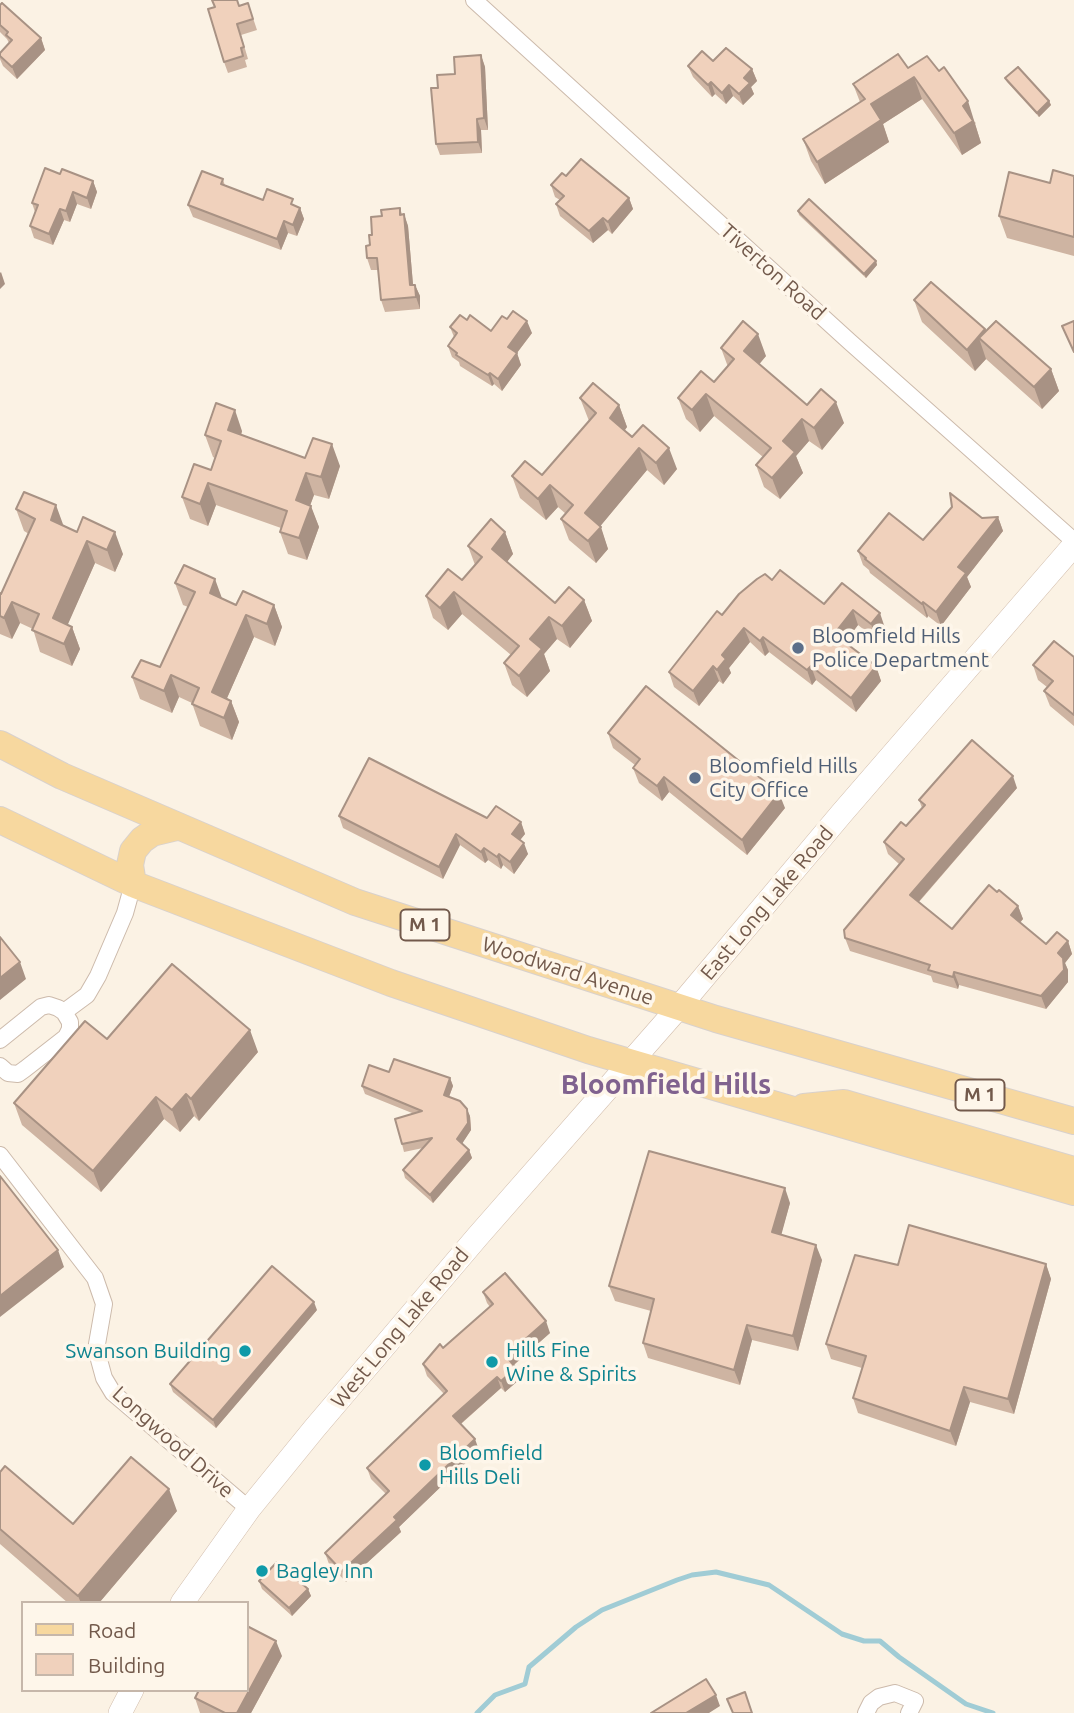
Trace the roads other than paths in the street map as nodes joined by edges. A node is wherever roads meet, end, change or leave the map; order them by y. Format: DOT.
graph roads {
  1 [pos="474,0"];
  2 [pos="1074,543"];
  3 [pos="0,744"];
  4 [pos="0,820"];
  5 [pos="177,827"];
  6 [pos="133,884"];
  7 [pos="679,1007"];
  8 [pos="64,1012"];
  9 [pos="0,1040"];
  10 [pos="630,1062"];
  11 [pos="0,1066"];
  12 [pos="789,1108"];
  13 [pos="1074,1121"];
  14 [pos="0,1155"];
  15 [pos="1074,1170"];
  16 [pos="1074,1192"];
  17 [pos="249,1509"];
  18 [pos="183,1601"];
  19 [pos="131,1692"];
  20 [pos="120,1713"];
  21 [pos="866,1713"];
  22 [pos="909,1713"];
  1 -- 2 [label="street, Tiverton Road"];
  2 -- 7 [label="main road, East Long Lake Road"];
  3 -- 5 [label="main road, Woodward Avenue / M 1"];
  4 -- 6 [label="main road"];
  5 -- 6 [label="main road"];
  5 -- 7 [label="main road, Woodward Avenue / M 1"];
  6 -- 8 [label="street"];
  6 -- 10 [label="main road"];
  7 -- 10 [label="main road, East Long Lake Road"];
  7 -- 13 [label="main road, Woodward Avenue / M 1"];
  8 -- 9 [label="street"];
  8 -- 11 [label="street"];
  10 -- 12 [label="main road"];
  10 -- 17 [label="main road, West Long Lake Road"];
  12 -- 15 [label="main road"];
  12 -- 16 [label="main road"];
  14 -- 17 [label="street, Longwood Drive"];
  17 -- 18 [label="main road, West Long Lake Road"];
  19 -- 20 [label="main road"];
  21 -- 22 [label="street"];
}
